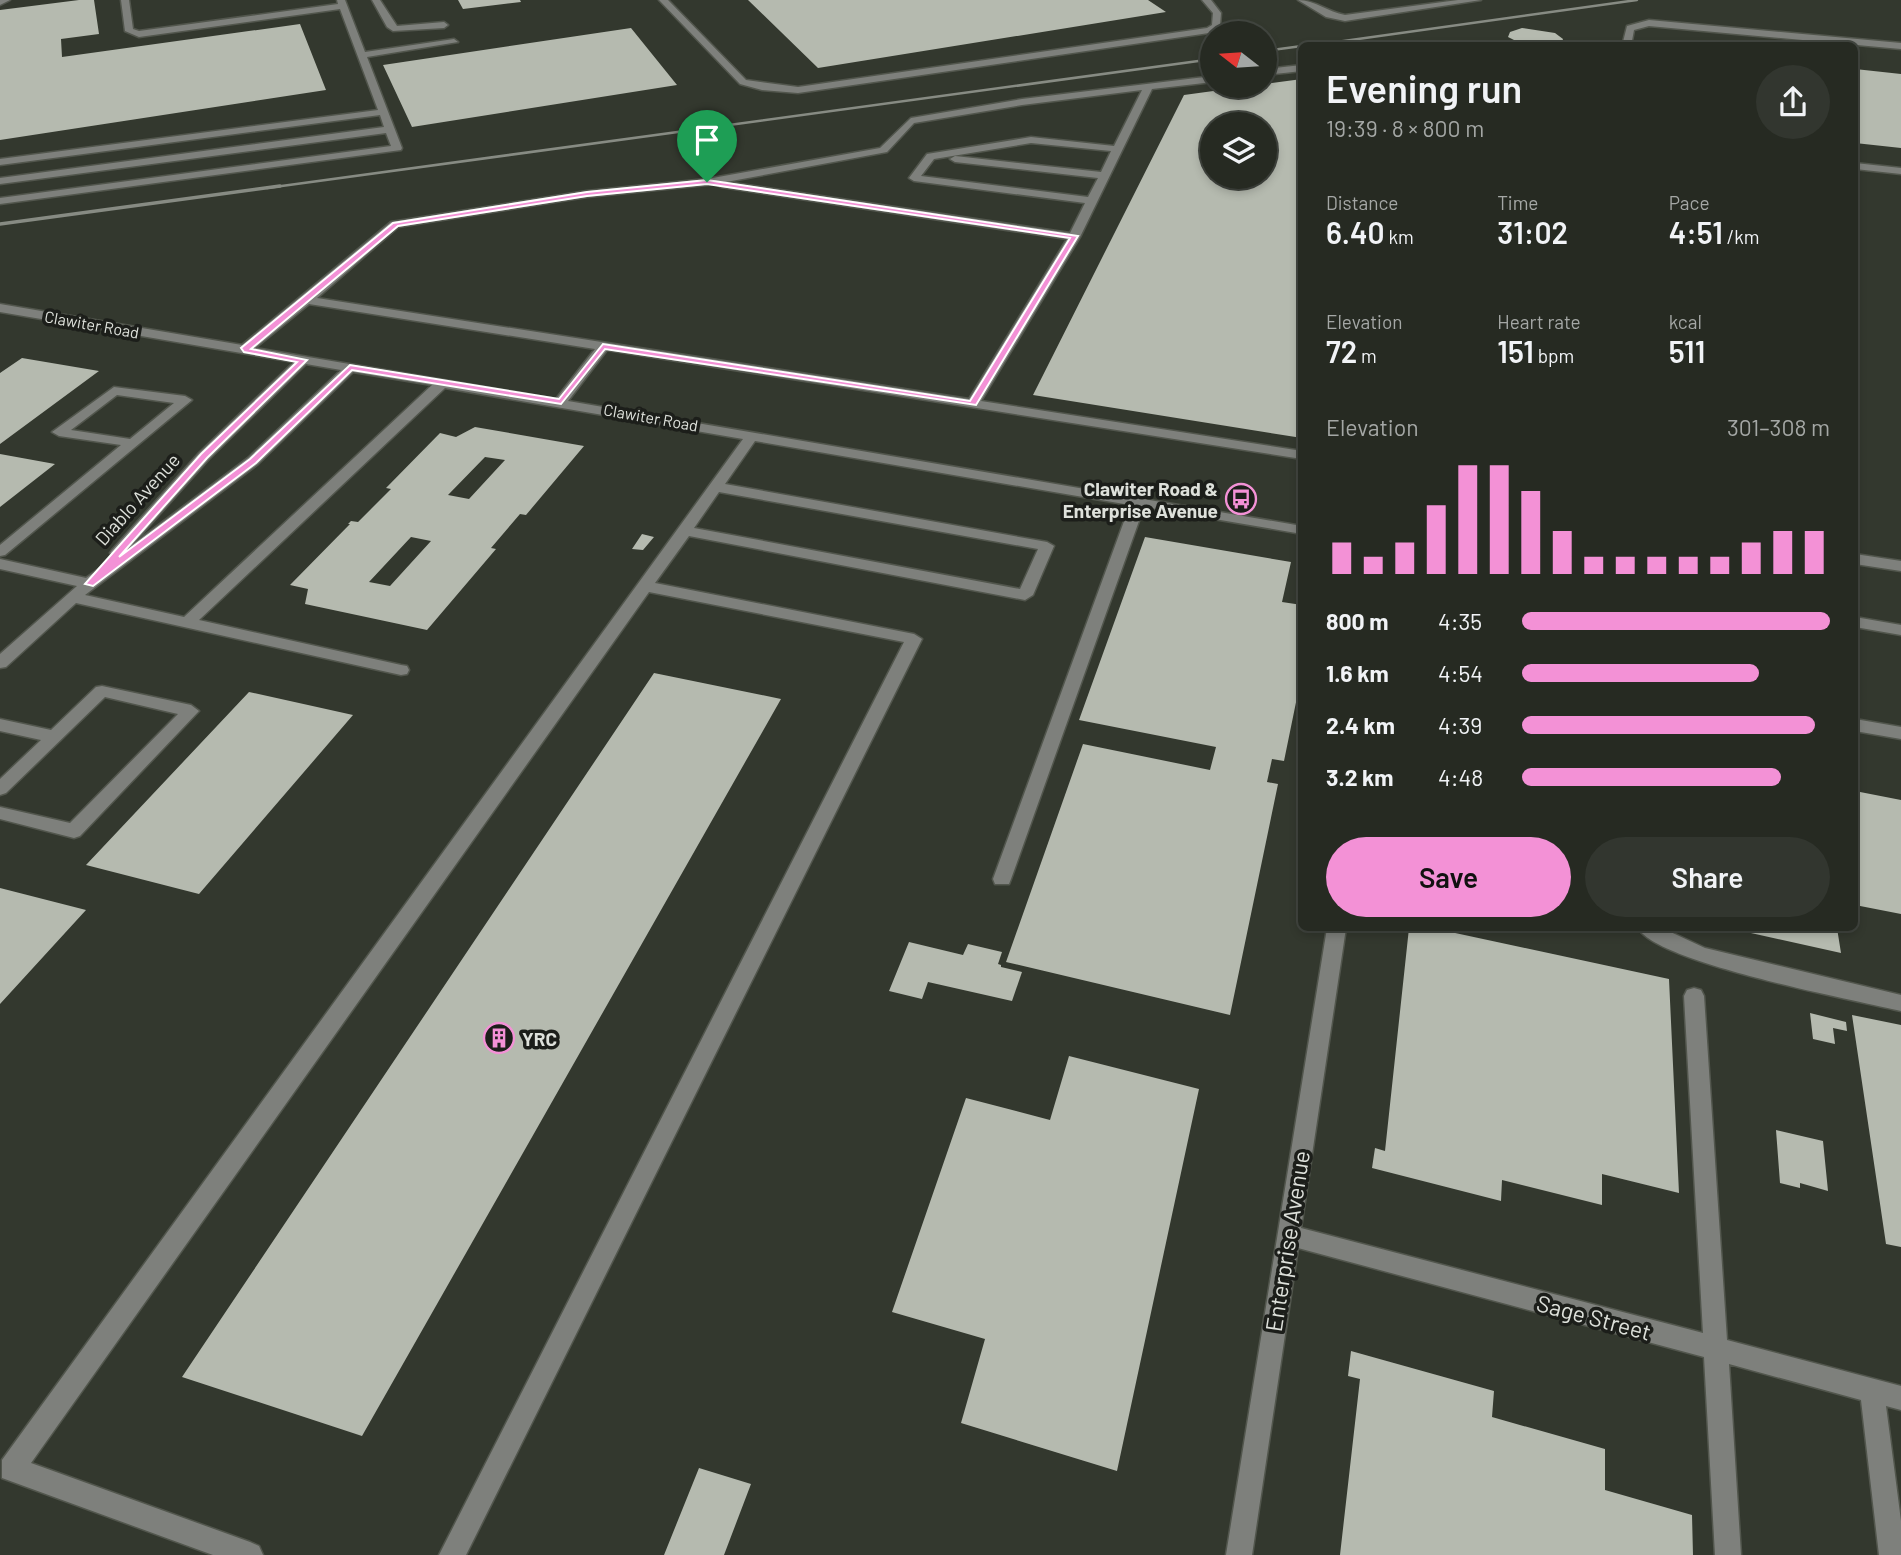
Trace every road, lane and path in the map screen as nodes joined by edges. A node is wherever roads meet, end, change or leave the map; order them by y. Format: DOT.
graph roads {
  1 [pos="6,0"];
  2 [pos="125,0"];
  3 [pos="376,0"];
  4 [pos="663,0"];
  5 [pos="1206,0"];
  6 [pos="1302,0"];
  7 [pos="1477,0"];
  8 [pos="0,2"];
  9 [pos="342,3"];
  10 [pos="444,25"];
  11 [pos="454,42"];
  12 [pos="1627,42"];
  13 [pos="1857,42"];
  14 [pos="1858,42"];
  15 [pos="1901,46"];
  16 [pos="362,55"];
  17 [pos="1298,68"];
  18 [pos="1278,71"];
  19 [pos="1200,81"];
  20 [pos="1149,87"];
  21 [pos="383,111"];
  22 [pos="390,129"];
  23 [pos="1118,149"];
  24 [pos="931,156"];
  25 [pos="0,162"];
  26 [pos="1858,166"];
  27 [pos="1901,171"];
  28 [pos="1104,176"];
  29 [pos="0,181"];
  30 [pos="707,182"];
  31 [pos="0,201"];
  32 [pos="1091,201"];
  33 [pos="1074,236"];
  34 [pos="307,300"];
  35 [pos="0,308"];
  36 [pos="603,347"];
  37 [pos="244,350"];
  38 [pos="303,360"];
  39 [pos="350,368"];
  40 [pos="442,383"];
  41 [pos="561,401"];
  42 [pos="973,404"];
  43 [pos="752,435"];
  44 [pos="132,443"];
  45 [pos="1298,454"];
  46 [pos="716,487"];
  47 [pos="1139,501"];
  48 [pos="1298,529"];
  49 [pos="685,531"];
  50 [pos="0,552"];
  51 [pos="1858,559"];
  52 [pos="0,564"];
  53 [pos="1901,566"];
  54 [pos="90,584"];
  55 [pos="645,586"];
  56 [pos="75,598"];
  57 [pos="187,623"];
  58 [pos="1858,623"];
  59 [pos="1901,630"];
  60 [pos="0,663"];
  61 [pos="401,670"];
  62 [pos="0,725"];
  63 [pos="1858,726"];
  64 [pos="1901,733"];
  65 [pos="54,737"];
  66 [pos="0,789"];
  67 [pos="0,813"];
  68 [pos="1002,879"];
  69 [pos="1336,931"];
  70 [pos="1652,931"];
  71 [pos="1694,996"];
  72 [pos="1901,1003"];
  73 [pos="1288,1235"];
  74 [pos="1717,1349"];
  75 [pos="1872,1390"];
  76 [pos="1901,1398"];
  77 [pos="250,1555"];
  78 [pos="452,1555"];
  79 [pos="1239,1555"];
  80 [pos="1728,1555"];
  81 [pos="1892,1555"];
  1 -- 8 [label="street"];
  2 -- 9 [label="street"];
  3 -- 10 [label="street"];
  4 -- 5 [label="street"];
  6 -- 7 [label="street"];
  9 -- 16 [label="street"];
  11 -- 16 [label="street"];
  12 -- 13 [label="street"];
  14 -- 15 [label="street"];
  16 -- 21 [label="street"];
  17 -- 18 [label="street"];
  19 -- 20 [label="street"];
  20 -- 23 [label="street"];
  20 -- 30 [label="street"];
  21 -- 22 [label="street"];
  21 -- 25 [label="street"];
  22 -- 29 [label="street"];
  22 -- 31 [label="street"];
  23 -- 24 [label="street"];
  23 -- 28 [label="street"];
  24 -- 28 [label="street"];
  24 -- 32 [label="street"];
  26 -- 27 [label="street"];
  28 -- 32 [label="street"];
  30 -- 33 [label="street"];
  30 -- 34 [label="street"];
  32 -- 33 [label="street"];
  33 -- 42 [label="street"];
  34 -- 36 [label="street"];
  34 -- 37 [label="street"];
  35 -- 37 [label="street, Clawiter Road"];
  36 -- 41 [label="street"];
  36 -- 42 [label="street"];
  37 -- 38 [label="street, Clawiter Road"];
  38 -- 39 [label="street, Clawiter Road"];
  38 -- 54 [label="street, Diablo Avenue"];
  39 -- 40 [label="street, Clawiter Road"];
  39 -- 54 [label="street"];
  40 -- 41 [label="street, Clawiter Road"];
  40 -- 57 [label="street"];
  41 -- 43 [label="street, Clawiter Road"];
  42 -- 45 [label="street"];
  43 -- 46 [label="street"];
  43 -- 47 [label="street, Clawiter Road"];
  44 -- 44 [label="street"];
  44 -- 50 [label="street"];
  46 -- 49 [label="street"];
  46 -- 49 [label="street"];
  47 -- 48 [label="street, Clawiter Road"];
  47 -- 68 [label="street"];
  49 -- 55 [label="street"];
  51 -- 53 [label="street"];
  52 -- 54 [label="street"];
  54 -- 56 [label="street, Diablo Avenue"];
  55 -- 77 [label="street"];
  55 -- 78 [label="street"];
  56 -- 57 [label="street"];
  56 -- 60 [label="street, Diablo Avenue"];
  57 -- 61 [label="street"];
  58 -- 59 [label="street"];
  62 -- 65 [label="street"];
  63 -- 64 [label="street"];
  65 -- 66 [label="street"];
  65 -- 67 [label="street"];
  69 -- 73 [label="street, Enterprise Avenue"];
  70 -- 72 [label="street"];
  71 -- 74 [label="street"];
  73 -- 74 [label="street, Sage Street"];
  73 -- 79 [label="street, Enterprise Avenue"];
  74 -- 75 [label="street, Sage Street"];
  74 -- 80 [label="street"];
  75 -- 76 [label="street, Sage Street"];
  75 -- 81 [label="street"];
}
